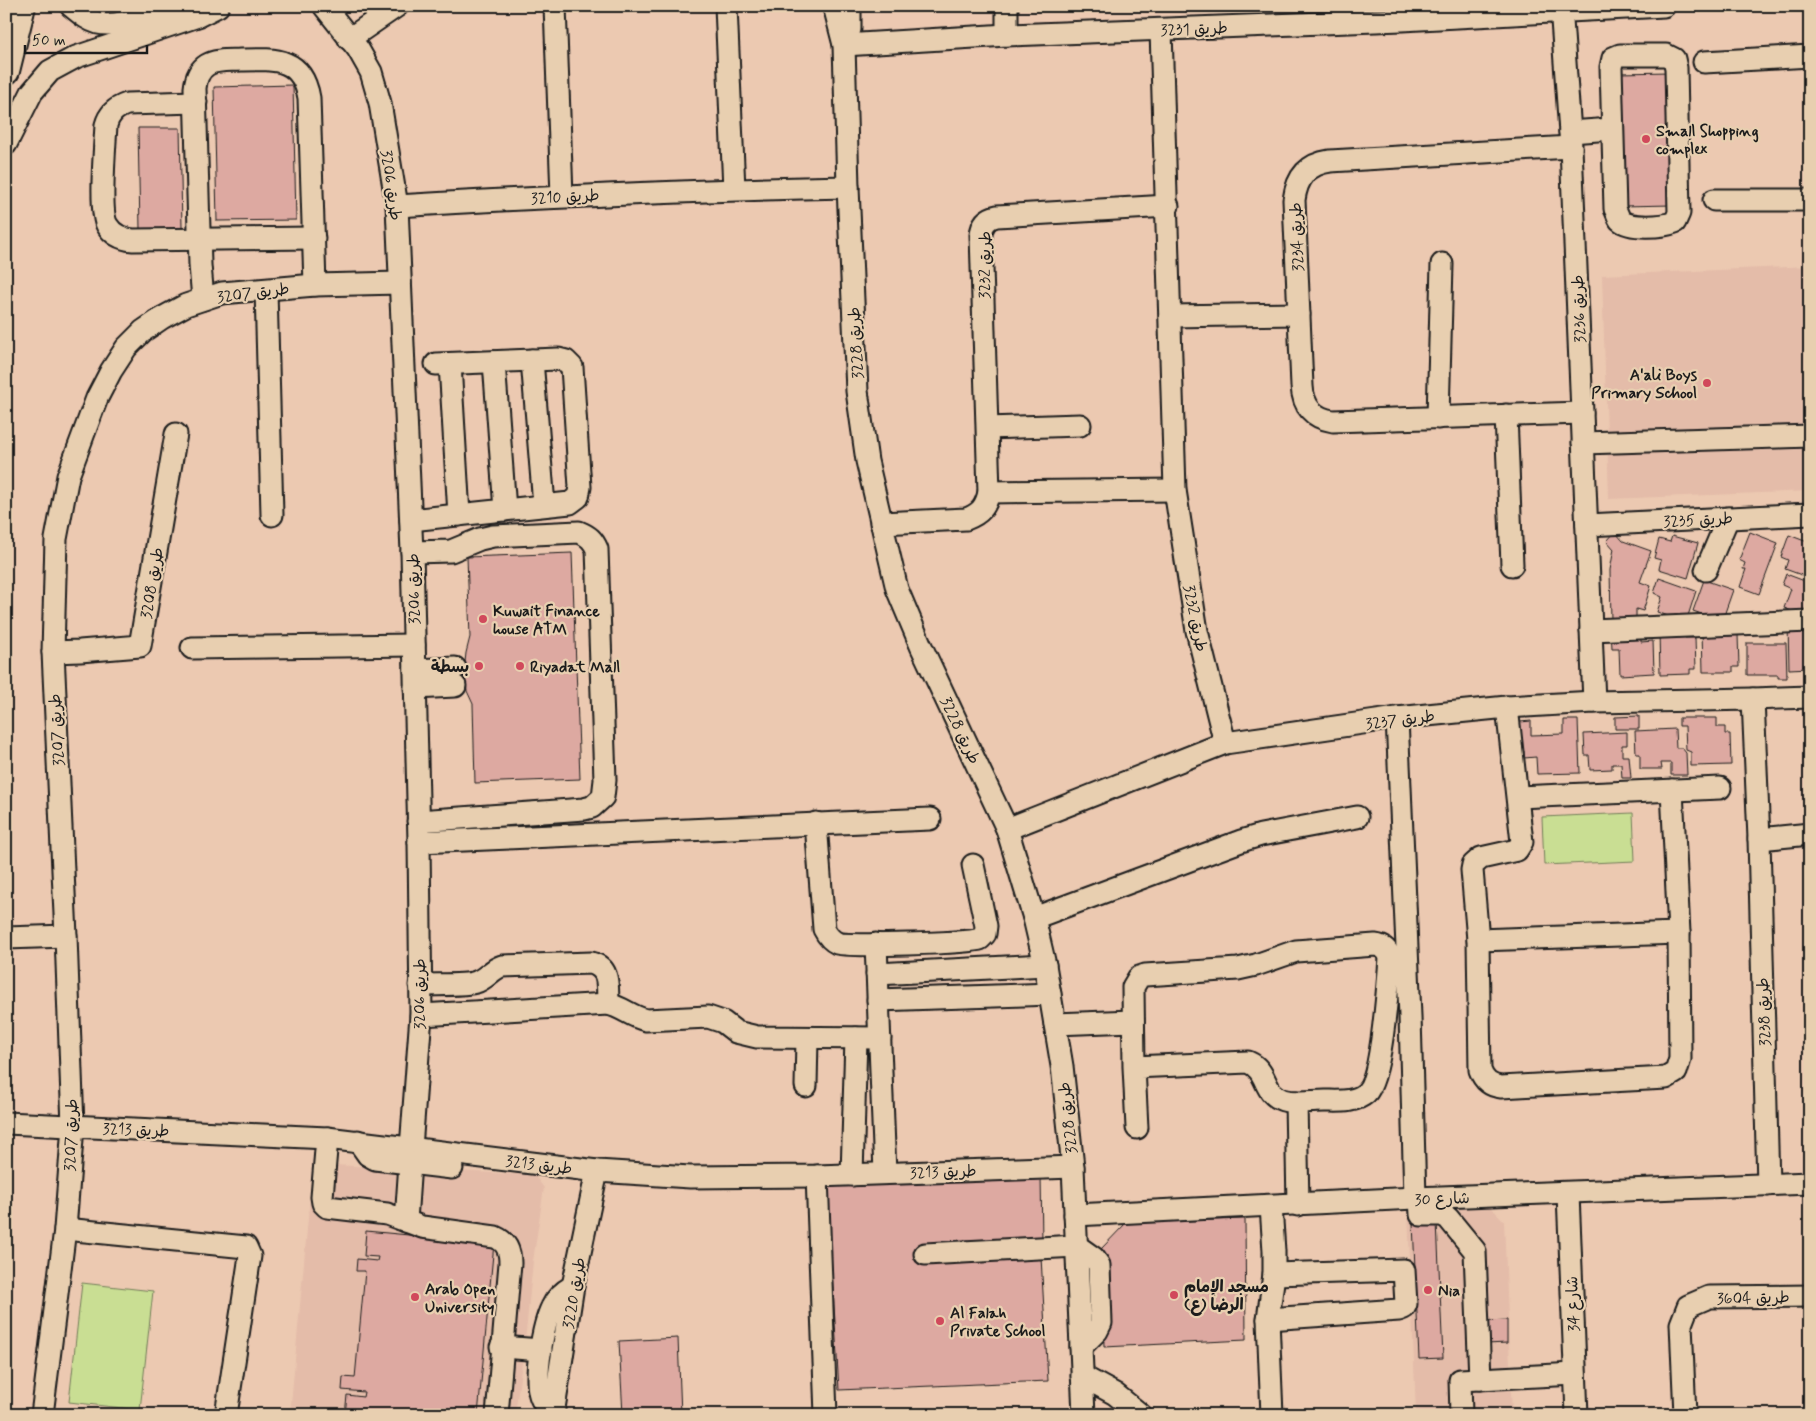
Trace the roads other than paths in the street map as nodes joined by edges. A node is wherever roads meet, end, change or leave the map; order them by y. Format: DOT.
graph roads {
  1 [pos="22,6"];
  2 [pos="71,6"];
  3 [pos="178,6"];
  4 [pos="218,6"];
  5 [pos="324,6"];
  6 [pos="397,6"];
  7 [pos="554,6"];
  8 [pos="726,6"];
  9 [pos="834,6"];
  10 [pos="850,6"];
  11 [pos="1007,6"];
  12 [pos="1664,6"];
  13 [pos="1561,9"];
  14 [pos="1402,13"];
  15 [pos="1161,30"];
  16 [pos="1007,35"];
  17 [pos="349,39"];
  18 [pos="844,45"];
  19 [pos="1810,56"];
  20 [pos="1704,62"];
  21 [pos="6,71"];
  22 [pos="196,102"];
  23 [pos="1612,129"];
  24 [pos="1570,139"];
  25 [pos="6,144"];
  26 [pos="848,187"];
  27 [pos="734,189"];
  28 [pos="562,196"];
  29 [pos="1714,200"];
  30 [pos="1810,200"];
  31 [pos="397,206"];
  32 [pos="1168,206"];
  33 [pos="314,238"];
  34 [pos="201,240"];
  35 [pos="1442,264"];
  36 [pos="400,283"];
  37 [pos="315,285"];
  38 [pos="266,290"];
  39 [pos="203,299"];
  40 [pos="1299,314"];
  41 [pos="1171,316"];
  42 [pos="532,360"];
  43 [pos="494,362"];
  44 [pos="1582,412"];
  45 [pos="1506,415"];
  46 [pos="1438,418"];
  47 [pos="1080,425"];
  48 [pos="988,428"];
  49 [pos="176,434"];
  50 [pos="1810,436"];
  51 [pos="1583,443"];
  52 [pos="1175,490"];
  53 [pos="989,492"];
  54 [pos="544,506"];
  55 [pos="505,510"];
  56 [pos="1810,514"];
  57 [pos="272,515"];
  58 [pos="459,515"];
  59 [pos="1728,518"];
  60 [pos="411,520"];
  61 [pos="881,523"];
  62 [pos="1587,525"];
  63 [pos="412,552"];
  64 [pos="1512,565"];
  65 [pos="1706,570"];
  66 [pos="1810,621"];
  67 [pos="1591,630"];
  68 [pos="414,644"];
  69 [pos="192,648"];
  70 [pos="53,652"];
  71 [pos="455,677"];
  72 [pos="415,679"];
  73 [pos="1810,696"];
  74 [pos="1753,700"];
  75 [pos="1594,702"];
  76 [pos="1507,707"];
  77 [pos="1397,718"];
  78 [pos="1225,743"];
  79 [pos="1720,788"];
  80 [pos="1672,790"];
  81 [pos="1518,797"];
  82 [pos="1357,816"];
  83 [pos="930,819"];
  84 [pos="418,821"];
  85 [pos="816,823"];
  86 [pos="1007,829"];
  87 [pos="1810,834"];
  88 [pos="1759,839"];
  89 [pos="419,842"];
  90 [pos="973,865"];
  91 [pos="1034,918"];
  92 [pos="1679,933"];
  93 [pos="66,936"];
  94 [pos="6,938"];
  95 [pos="1478,940"];
  96 [pos="876,944"];
  97 [pos="1045,965"];
  98 [pos="877,974"];
  99 [pos="420,985"];
  100 [pos="1050,994"];
  101 [pos="878,1000"];
  102 [pos="608,1004"];
  103 [pos="421,1015"];
  104 [pos="1133,1021"];
  105 [pos="1055,1024"];
  106 [pos="856,1038"];
  107 [pos="880,1038"];
  108 [pos="807,1039"];
  109 [pos="1134,1067"];
  110 [pos="806,1086"];
  111 [pos="1296,1102"];
  112 [pos="6,1123"];
  113 [pos="72,1126"];
  114 [pos="1137,1128"];
  115 [pos="327,1138"];
  116 [pos="411,1155"];
  117 [pos="1073,1166"];
  118 [pos="596,1171"];
  119 [pos="885,1173"];
  120 [pos="852,1175"];
  121 [pos="817,1176"];
  122 [pos="1810,1183"];
  123 [pos="1768,1185"];
  124 [pos="1568,1194"];
  125 [pos="1417,1198"];
  126 [pos="1298,1205"];
  127 [pos="1264,1207"];
  128 [pos="1075,1215"];
  129 [pos="406,1221"];
  130 [pos="65,1229"];
  131 [pos="1077,1246"];
  132 [pos="924,1254"];
  133 [pos="1274,1274"];
  134 [pos="573,1286"];
  135 [pos="1810,1296"];
  136 [pos="1268,1315"];
  137 [pos="501,1347"];
  138 [pos="541,1350"];
  139 [pos="1576,1374"];
  140 [pos="1082,1376"];
  141 [pos="1480,1379"];
  142 [pos="42,1415"];
  143 [pos="226,1415"];
  144 [pos="497,1415"];
  145 [pos="552,1415"];
  146 [pos="826,1415"];
  147 [pos="1084,1415"];
  148 [pos="1141,1415"];
  149 [pos="1272,1415"];
  150 [pos="1461,1415"];
  151 [pos="1577,1415"];
  152 [pos="1685,1415"];
  1 -- 21 [label="main road"];
  2 -- 3 [label="street"];
  4 -- 25 [label="street"];
  5 -- 17 [label="street, طريق 3206"];
  6 -- 17 [label="street"];
  7 -- 28 [label="street"];
  8 -- 27 [label="street"];
  9 -- 18 [label="street, طريق 3228"];
  10 -- 18 [label="street, طريق 3228"];
  11 -- 16 [label="street"];
  12 -- 13 [label="street, طريق 3231"];
  13 -- 14 [label="street, طريق 3231"];
  13 -- 24 [label="street, طريق 3236"];
  14 -- 15 [label="street, طريق 3231"];
  15 -- 16 [label="street, طريق 3231"];
  15 -- 32 [label="street, طريق 3232"];
  16 -- 18 [label="street, طريق 3231"];
  17 -- 31 [label="street, طريق 3206"];
  18 -- 26 [label="street, طريق 3228"];
  19 -- 20 [label="street"];
  22 -- 33 [label="street"];
  22 -- 34 [label="street"];
  22 -- 34 [label="street"];
  23 -- 23 [label="street"];
  23 -- 24 [label="street, طريق 3234"];
  24 -- 40 [label="street, طريق 3234"];
  24 -- 44 [label="street, طريق 3236"];
  26 -- 27 [label="street, طريق 3210"];
  26 -- 61 [label="street, طريق 3228"];
  27 -- 28 [label="street, طريق 3210"];
  28 -- 31 [label="street, طريق 3210"];
  29 -- 30 [label="street"];
  31 -- 36 [label="street, طريق 3206"];
  32 -- 41 [label="street, طريق 3232"];
  32 -- 48 [label="street, طريق 3232"];
  33 -- 34 [label="street"];
  33 -- 37 [label="street"];
  34 -- 39 [label="street"];
  35 -- 46 [label="street"];
  36 -- 37 [label="street, طريق 3207"];
  36 -- 60 [label="street, طريق 3206"];
  37 -- 38 [label="street, طريق 3207"];
  38 -- 39 [label="street, طريق 3207"];
  38 -- 57 [label="street"];
  39 -- 70 [label="street, طريق 3207"];
  40 -- 41 [label="street"];
  40 -- 46 [label="street, طريق 3234"];
  41 -- 52 [label="street, طريق 3232"];
  42 -- 43 [label="street"];
  42 -- 54 [label="street"];
  42 -- 54 [label="street"];
  43 -- 55 [label="street"];
  43 -- 58 [label="street"];
  44 -- 45 [label="street, طريق 3234"];
  44 -- 51 [label="street, طريق 3236"];
  45 -- 46 [label="street, طريق 3234"];
  45 -- 64 [label="street"];
  47 -- 48 [label="street"];
  48 -- 53 [label="street, طريق 3232"];
  49 -- 70 [label="street, طريق 3208"];
  50 -- 51 [label="street"];
  51 -- 62 [label="street, طريق 3236"];
  52 -- 53 [label="street"];
  52 -- 78 [label="street, طريق 3232"];
  53 -- 61 [label="street, طريق 3232"];
  54 -- 55 [label="street"];
  55 -- 58 [label="street"];
  56 -- 59 [label="street, طريق 3235"];
  58 -- 60 [label="street"];
  59 -- 62 [label="street, طريق 3235"];
  59 -- 65 [label="street"];
  60 -- 63 [label="street, طريق 3206"];
  61 -- 86 [label="street, طريق 3228"];
  62 -- 67 [label="street, طريق 3236"];
  63 -- 68 [label="street, طريق 3206"];
  63 -- 84 [label="street"];
  66 -- 67 [label="street"];
  67 -- 75 [label="street, طريق 3236"];
  68 -- 69 [label="street"];
  68 -- 72 [label="street, طريق 3206"];
  70 -- 93 [label="street, طريق 3207"];
  71 -- 72 [label="street"];
  72 -- 84 [label="street, طريق 3206"];
  73 -- 74 [label="street, طريق 3237"];
  74 -- 75 [label="street, طريق 3237"];
  74 -- 88 [label="street, طريق 3238"];
  75 -- 76 [label="street, طريق 3237"];
  76 -- 77 [label="street, طريق 3237"];
  76 -- 81 [label="street"];
  77 -- 78 [label="street, طريق 3237"];
  77 -- 125 [label="street"];
  78 -- 86 [label="street, طريق 3237"];
  79 -- 80 [label="street"];
  80 -- 81 [label="street"];
  80 -- 92 [label="street"];
  81 -- 95 [label="street"];
  82 -- 91 [label="street"];
  83 -- 85 [label="street"];
  84 -- 89 [label="street, طريق 3206"];
  85 -- 89 [label="street"];
  85 -- 96 [label="street"];
  86 -- 91 [label="street, طريق 3228"];
  87 -- 88 [label="street"];
  88 -- 123 [label="street, طريق 3238"];
  89 -- 99 [label="street, طريق 3206"];
  90 -- 96 [label="street"];
  91 -- 97 [label="street, طريق 3228"];
  92 -- 95 [label="street"];
  92 -- 95 [label="street"];
  93 -- 94 [label="street"];
  93 -- 113 [label="street, طريق 3207"];
  96 -- 98 [label="street"];
  97 -- 98 [label="street"];
  97 -- 100 [label="street, طريق 3228"];
  98 -- 101 [label="street"];
  99 -- 102 [label="street"];
  99 -- 103 [label="street, طريق 3206"];
  100 -- 101 [label="street"];
  100 -- 105 [label="street, طريق 3228"];
  101 -- 107 [label="street"];
  102 -- 103 [label="street"];
  102 -- 108 [label="street"];
  103 -- 116 [label="street, طريق 3206"];
  104 -- 105 [label="street"];
  104 -- 109 [label="street"];
  104 -- 111 [label="street"];
  105 -- 117 [label="street, طريق 3228"];
  106 -- 107 [label="street"];
  106 -- 108 [label="street"];
  106 -- 120 [label="street"];
  107 -- 119 [label="street"];
  108 -- 110 [label="street"];
  109 -- 111 [label="street"];
  109 -- 114 [label="street"];
  111 -- 126 [label="street"];
  112 -- 113 [label="street, طريق 3213"];
  113 -- 115 [label="street, طريق 3213"];
  113 -- 130 [label="street, طريق 3207"];
  115 -- 116 [label="street, طريق 3213"];
  115 -- 129 [label="street"];
  116 -- 118 [label="street, طريق 3213"];
  116 -- 129 [label="street, طريق 3206"];
  117 -- 119 [label="street, طريق 3213"];
  117 -- 128 [label="street, طريق 3228"];
  118 -- 121 [label="street, طريق 3213"];
  118 -- 134 [label="street, طريق 3220"];
  119 -- 120 [label="street, طريق 3213"];
  120 -- 121 [label="street, طريق 3213"];
  121 -- 146 [label="street"];
  122 -- 123 [label="street, شارع 30"];
  123 -- 124 [label="street, شارع 30"];
  124 -- 125 [label="street, شارع 30"];
  124 -- 139 [label="street, شارع 34"];
  125 -- 126 [label="street, شارع 30"];
  125 -- 141 [label="street"];
  126 -- 127 [label="street, شارع 30"];
  127 -- 128 [label="street, شارع 30"];
  127 -- 133 [label="street"];
  127 -- 136 [label="street"];
  128 -- 131 [label="street, طريق 3228"];
  129 -- 137 [label="street"];
  130 -- 142 [label="street, طريق 3207"];
  130 -- 143 [label="street"];
  131 -- 132 [label="street"];
  131 -- 140 [label="street, طريق 3228"];
  133 -- 136 [label="street"];
  133 -- 136 [label="street"];
  134 -- 138 [label="street"];
  134 -- 145 [label="street, طريق 3220"];
  135 -- 152 [label="street, طريق 3604"];
  136 -- 149 [label="street"];
  137 -- 138 [label="street"];
  137 -- 144 [label="street"];
  138 -- 145 [label="street"];
  139 -- 141 [label="street"];
  139 -- 151 [label="street, شارع 34"];
  140 -- 147 [label="street, طريق 3228"];
  140 -- 148 [label="street"];
  141 -- 150 [label="street"];
}
